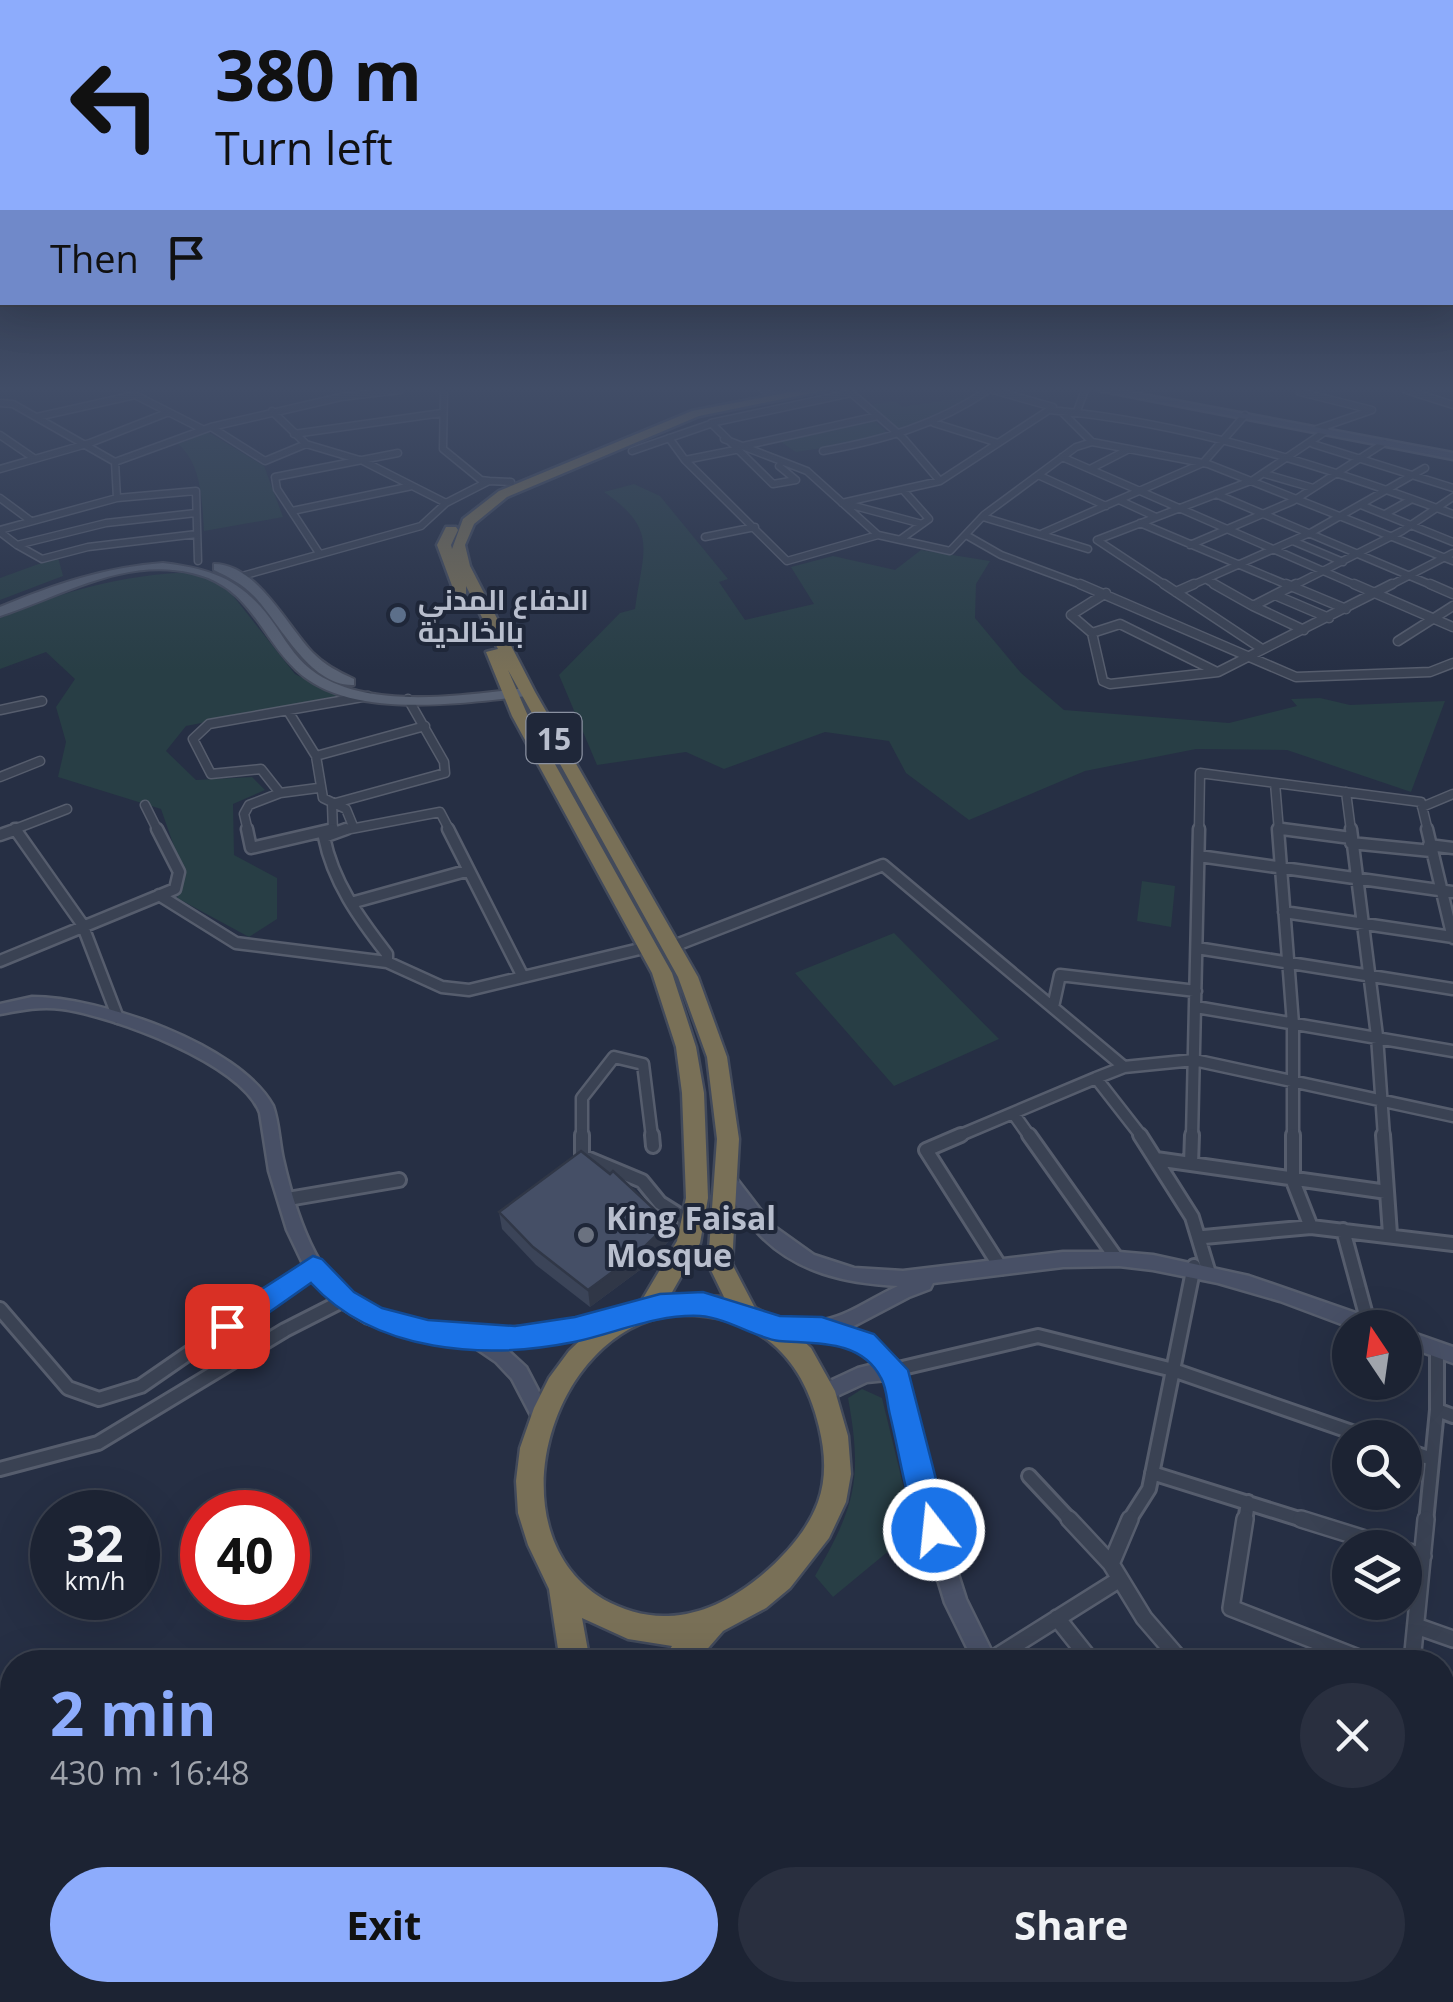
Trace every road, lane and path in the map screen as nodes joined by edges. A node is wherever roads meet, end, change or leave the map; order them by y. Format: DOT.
graph roads {
  1 [pos="117,483"];
  2 [pos="277,483"];
  3 [pos="407,483"];
  4 [pos="486,483"];
  5 [pos="509,483"];
  6 [pos="529,483"];
  7 [pos="709,483"];
  8 [pos="821,483"];
  9 [pos="931,483"];
  10 [pos="1027,483"];
  11 [pos="1056,483"];
  12 [pos="1124,483"];
  13 [pos="1157,483"];
  14 [pos="1244,483"];
  15 [pos="1262,483"];
  16 [pos="1297,483"];
  17 [pos="1321,483"];
  18 [pos="1370,483"];
  19 [pos="1399,483"];
  20 [pos="412,486"];
  21 [pos="1313,488"];
  22 [pos="1387,490"];
  23 [pos="904,491"];
  24 [pos="1140,491"];
  25 [pos="1216,494"];
  26 [pos="1300,497"];
  27 [pos="0,498"];
  28 [pos="117,498"];
  29 [pos="1453,498"];
  30 [pos="1412,499"];
  31 [pos="1119,500"];
  32 [pos="842,502"];
  33 [pos="446,503"];
  34 [pos="1361,505"];
  35 [pos="1106,506"];
  36 [pos="1180,508"];
  37 [pos="1436,508"];
  38 [pos="292,511"];
  39 [pos="196,512"];
  40 [pos="1265,513"];
  41 [pos="1385,514"];
  42 [pos="1453,514"];
  43 [pos="1344,515"];
  44 [pos="983,517"];
  45 [pos="1156,517"];
  46 [pos="32,521"];
  47 [pos="922,524"];
  48 [pos="1140,524"];
  49 [pos="1412,525"];
  50 [pos="754,527"];
  51 [pos="1230,528"];
  52 [pos="0,531"];
  53 [pos="1312,532"];
  54 [pos="1043,533"];
  55 [pos="197,534"];
  56 [pos="966,534"];
  57 [pos="878,535"];
  58 [pos="1393,536"];
  59 [pos="705,537"];
  60 [pos="900,538"];
  61 [pos="1293,540"];
  62 [pos="1453,542"];
  63 [pos="17,545"];
  64 [pos="1190,545"];
  65 [pos="1276,548"];
  66 [pos="1088,549"];
  67 [pos="320,553"];
  68 [pos="1360,553"];
  69 [pos="1450,557"];
  70 [pos="198,561"];
  71 [pos="1343,562"];
  72 [pos="1240,566"];
  73 [pos="1325,570"];
  74 [pos="1413,575"];
  75 [pos="242,576"];
  76 [pos="1207,580"];
  77 [pos="1292,587"];
  78 [pos="1176,592"];
  79 [pos="1106,593"];
  80 [pos="1377,594"];
  81 [pos="1453,594"];
  82 [pos="1275,595"];
  83 [pos="5,606"];
  84 [pos="1253,606"];
  85 [pos="1453,606"];
  86 [pos="1346,609"];
  87 [pos="1329,618"];
  88 [pos="1431,618"];
  89 [pos="1453,627"];
  90 [pos="1304,630"];
  91 [pos="1092,633"];
  92 [pos="1398,641"];
  93 [pos="1262,649"];
  94 [pos="1247,657"];
  95 [pos="1453,663"];
  96 [pos="1218,672"];
  97 [pos="515,686"];
  98 [pos="469,694"];
  99 [pos="372,696"];
  100 [pos="408,699"];
  101 [pos="42,700"];
  102 [pos="0,710"];
  103 [pos="288,711"];
  104 [pos="520,716"];
  105 [pos="425,726"];
  106 [pos="316,756"];
  107 [pos="40,761"];
  108 [pos="0,777"];
  109 [pos="1275,783"];
  110 [pos="318,788"];
  111 [pos="1346,792"];
  112 [pos="280,793"];
  113 [pos="1453,794"];
  114 [pos="335,802"];
  115 [pos="146,805"];
  116 [pos="1422,807"];
  117 [pos="67,809"];
  118 [pos="353,826"];
  119 [pos="1278,828"];
  120 [pos="15,829"];
  121 [pos="333,831"];
  122 [pos="0,835"];
  123 [pos="1351,841"];
  124 [pos="1430,848"];
  125 [pos="1453,848"];
  126 [pos="1199,856"];
  127 [pos="1280,866"];
  128 [pos="466,872"];
  129 [pos="1354,876"];
  130 [pos="1449,891"];
  131 [pos="159,895"];
  132 [pos="351,904"];
  133 [pos="1284,912"];
  134 [pos="1361,923"];
  135 [pos="82,924"];
  136 [pos="1453,937"];
  137 [pos="648,947"];
  138 [pos="671,947"];
  139 [pos="1197,948"];
  140 [pos="0,961"];
  141 [pos="387,962"];
  142 [pos="1288,964"];
  143 [pos="1369,975"];
  144 [pos="522,976"];
  145 [pos="1453,990"];
  146 [pos="1196,991"];
  147 [pos="1053,1007"];
  148 [pos="1196,1007"];
  149 [pos="0,1009"];
  150 [pos="118,1018"];
  151 [pos="1292,1024"];
  152 [pos="1377,1036"];
  153 [pos="1453,1050"];
  154 [pos="1194,1060"];
  155 [pos="1124,1067"];
  156 [pos="1096,1078"];
  157 [pos="1290,1080"];
  158 [pos="1380,1101"];
  159 [pos="1012,1113"];
  160 [pos="1453,1116"];
  161 [pos="653,1146"];
  162 [pos="1155,1159"];
  163 [pos="1191,1164"];
  164 [pos="726,1176"];
  165 [pos="400,1180"];
  166 [pos="1292,1181"];
  167 [pos="1387,1192"];
  168 [pos="288,1199"];
  169 [pos="692,1223"];
  170 [pos="1311,1227"];
  171 [pos="1343,1230"];
  172 [pos="1390,1234"];
  173 [pos="1204,1237"];
  174 [pos="1453,1244"];
  175 [pos="1117,1258"];
  176 [pos="313,1267"];
  177 [pos="1002,1268"];
  178 [pos="1201,1268"];
  179 [pos="947,1277"];
  180 [pos="344,1300"];
  181 [pos="0,1308"];
  182 [pos="1367,1310"];
  183 [pos="1332,1312"];
  184 [pos="640,1313"];
  185 [pos="744,1314"];
  186 [pos="774,1329"];
  187 [pos="822,1329"];
  188 [pos="470,1338"];
  189 [pos="1445,1352"];
  190 [pos="894,1370"];
  191 [pos="1173,1370"];
  192 [pos="824,1393"];
  193 [pos="1437,1410"];
  194 [pos="1453,1416"];
  195 [pos="543,1419"];
  196 [pos="1332,1425"];
  197 [pos="1422,1456"];
  198 [pos="1432,1459"];
  199 [pos="0,1469"];
  200 [pos="1152,1473"];
  201 [pos="1029,1476"];
  202 [pos="1248,1502"];
  203 [pos="1337,1530"];
  204 [pos="1422,1556"];
  205 [pos="1111,1564"];
  206 [pos="1120,1579"];
  207 [pos="562,1584"];
  208 [pos="716,1617"];
  209 [pos="1058,1618"];
  210 [pos="1417,1620"];
  211 [pos="1416,1626"];
  212 [pos="1453,1640"];
  213 [pos="573,1650"];
  214 [pos="687,1650"];
  215 [pos="981,1650"];
  216 [pos="1006,1650"];
  217 [pos="1083,1650"];
  218 [pos="1172,1650"];
  219 [pos="1338,1650"];
  220 [pos="1413,1650"];
  1 -- 28 [label="street"];
  2 -- 38 [label="street"];
  3 -- 20 [label="street"];
  4 -- 33 [label="street"];
  5 -- 97 [label="highway, 15"];
  6 -- 97 [label="highway, 15"];
  7 -- 50 [label="street"];
  8 -- 32 [label="street"];
  9 -- 23 [label="street"];
  10 -- 44 [label="street"];
  11 -- 35 [label="street"];
  12 -- 24 [label="street"];
  13 -- 24 [label="street"];
  14 -- 25 [label="street"];
  15 -- 26 [label="street"];
  16 -- 21 [label="street"];
  17 -- 21 [label="street"];
  18 -- 22 [label="street"];
  19 -- 22 [label="street"];
  20 -- 33 [label="street"];
  20 -- 38 [label="street"];
  21 -- 26 [label="street"];
  22 -- 30 [label="street"];
  22 -- 34 [label="street"];
  23 -- 32 [label="street"];
  23 -- 47 [label="street"];
  24 -- 31 [label="street"];
  24 -- 36 [label="street"];
  25 -- 36 [label="street"];
  25 -- 40 [label="street"];
  26 -- 40 [label="street"];
  26 -- 43 [label="street"];
  27 -- 46 [label="street"];
  28 -- 39 [label="street"];
  28 -- 46 [label="street"];
  29 -- 37 [label="street"];
  30 -- 37 [label="street"];
  30 -- 41 [label="street"];
  31 -- 35 [label="street"];
  31 -- 45 [label="street"];
  32 -- 47 [label="street"];
  32 -- 57 [label="street"];
  33 -- 67 [label="street"];
  34 -- 41 [label="street"];
  34 -- 43 [label="street"];
  35 -- 54 [label="street"];
  36 -- 45 [label="street"];
  36 -- 51 [label="street"];
  37 -- 42 [label="street"];
  37 -- 49 [label="street"];
  38 -- 67 [label="street"];
  39 -- 55 [label="street"];
  39 -- 63 [label="street"];
  40 -- 51 [label="street"];
  40 -- 53 [label="street"];
  41 -- 49 [label="street"];
  43 -- 53 [label="street"];
  43 -- 58 [label="street"];
  44 -- 54 [label="street"];
  44 -- 56 [label="street"];
  45 -- 48 [label="street"];
  46 -- 52 [label="street"];
  47 -- 60 [label="street"];
  48 -- 64 [label="street"];
  48 -- 78 [label="street"];
  49 -- 58 [label="street"];
  49 -- 62 [label="street"];
  50 -- 57 [label="street"];
  50 -- 59 [label="street"];
  51 -- 64 [label="street"];
  51 -- 65 [label="street"];
  52 -- 63 [label="street"];
  53 -- 61 [label="street"];
  53 -- 68 [label="street"];
  54 -- 66 [label="street"];
  55 -- 63 [label="street"];
  55 -- 70 [label="street"];
  56 -- 60 [label="street"];
  56 -- 79 [label="street"];
  57 -- 60 [label="street"];
  58 -- 68 [label="street"];
  58 -- 69 [label="street"];
  61 -- 65 [label="street"];
  61 -- 71 [label="street"];
  64 -- 72 [label="street"];
  65 -- 72 [label="street"];
  65 -- 73 [label="street"];
  67 -- 75 [label="street"];
  68 -- 71 [label="street"];
  68 -- 74 [label="street"];
  69 -- 74 [label="street"];
  70 -- 75 [label="main road"];
  70 -- 83 [label="main road"];
  71 -- 73 [label="street"];
  72 -- 76 [label="street"];
  72 -- 77 [label="street"];
  73 -- 77 [label="street"];
  73 -- 80 [label="street"];
  74 -- 80 [label="street"];
  74 -- 81 [label="street"];
  75 -- 98 [label="main road"];
  76 -- 78 [label="street"];
  76 -- 84 [label="street"];
  77 -- 82 [label="street"];
  77 -- 86 [label="street"];
  78 -- 93 [label="street"];
  79 -- 91 [label="street"];
  79 -- 94 [label="street"];
  80 -- 86 [label="street"];
  80 -- 88 [label="street"];
  82 -- 84 [label="street"];
  82 -- 87 [label="street"];
  83 -- 99 [label="main road"];
  84 -- 90 [label="street"];
  85 -- 88 [label="street"];
  86 -- 87 [label="street"];
  87 -- 90 [label="street"];
  88 -- 89 [label="street"];
  88 -- 92 [label="street"];
  90 -- 93 [label="street"];
  91 -- 96 [label="street"];
  91 -- 96 [label="street"];
  93 -- 94 [label="street"];
  94 -- 95 [label="street"];
  94 -- 96 [label="street"];
  97 -- 98 [label="main road"];
  97 -- 98 [label="main road"];
  97 -- 104 [label="highway, 15"];
  97 -- 138 [label="highway, 15"];
  98 -- 100 [label="main road"];
  98 -- 104 [label="main road"];
  99 -- 100 [label="main road"];
  99 -- 103 [label="street"];
  100 -- 105 [label="street"];
  101 -- 102 [label="street"];
  103 -- 106 [label="street"];
  103 -- 112 [label="street"];
  104 -- 137 [label="highway, 15"];
  105 -- 106 [label="street"];
  105 -- 114 [label="street"];
  106 -- 110 [label="street"];
  107 -- 108 [label="street"];
  109 -- 111 [label="street"];
  109 -- 119 [label="street"];
  109 -- 126 [label="street"];
  110 -- 112 [label="street"];
  110 -- 114 [label="street"];
  111 -- 116 [label="street"];
  111 -- 123 [label="street"];
  112 -- 121 [label="street"];
  113 -- 116 [label="street"];
  114 -- 118 [label="street"];
  114 -- 121 [label="street"];
  115 -- 131 [label="street"];
  116 -- 124 [label="street"];
  117 -- 120 [label="street"];
  118 -- 121 [label="street"];
  118 -- 128 [label="street"];
  119 -- 123 [label="street"];
  119 -- 127 [label="street"];
  120 -- 122 [label="street"];
  120 -- 135 [label="street"];
  121 -- 132 [label="street"];
  123 -- 124 [label="street"];
  123 -- 129 [label="street"];
  124 -- 125 [label="street"];
  124 -- 130 [label="street"];
  126 -- 127 [label="street"];
  126 -- 139 [label="street"];
  127 -- 129 [label="street"];
  127 -- 133 [label="street"];
  128 -- 132 [label="street"];
  128 -- 144 [label="street"];
  129 -- 130 [label="street"];
  129 -- 134 [label="street"];
  130 -- 136 [label="street"];
  131 -- 135 [label="street"];
  131 -- 141 [label="street"];
  132 -- 141 [label="street"];
  133 -- 134 [label="street"];
  133 -- 142 [label="street"];
  134 -- 136 [label="street"];
  134 -- 143 [label="street"];
  135 -- 140 [label="street"];
  135 -- 150 [label="street"];
  137 -- 144 [label="street"];
  137 -- 169 [label="highway, 15"];
  138 -- 147 [label="street"];
  138 -- 164 [label="highway, 15"];
  139 -- 142 [label="street"];
  139 -- 146 [label="street"];
  141 -- 144 [label="street"];
  142 -- 143 [label="street"];
  142 -- 151 [label="street"];
  143 -- 145 [label="street"];
  143 -- 152 [label="street"];
  146 -- 147 [label="street"];
  146 -- 148 [label="street"];
  147 -- 155 [label="street"];
  148 -- 151 [label="street"];
  148 -- 154 [label="street"];
  149 -- 150 [label="street"];
  150 -- 168 [label="street"];
  151 -- 152 [label="street"];
  151 -- 157 [label="street"];
  152 -- 153 [label="street"];
  152 -- 158 [label="street"];
  154 -- 155 [label="street"];
  154 -- 157 [label="street"];
  154 -- 163 [label="street"];
  155 -- 156 [label="street"];
  156 -- 159 [label="street"];
  156 -- 162 [label="street"];
  157 -- 158 [label="street"];
  157 -- 166 [label="street"];
  158 -- 160 [label="street"];
  158 -- 167 [label="street"];
  159 -- 175 [label="street"];
  159 -- 177 [label="street"];
  161 -- 169 [label="street"];
  162 -- 163 [label="street"];
  162 -- 173 [label="street"];
  163 -- 166 [label="street"];
  164 -- 179 [label="street"];
  164 -- 185 [label="highway, 15"];
  165 -- 168 [label="street"];
  166 -- 167 [label="street"];
  166 -- 170 [label="street"];
  167 -- 172 [label="street"];
  168 -- 176 [label="street"];
  169 -- 184 [label="highway, 15"];
  170 -- 171 [label="street"];
  170 -- 173 [label="street"];
  171 -- 172 [label="street"];
  171 -- 182 [label="street"];
  172 -- 174 [label="street"];
  173 -- 178 [label="street"];
  175 -- 177 [label="street"];
  175 -- 178 [label="street"];
  176 -- 180 [label="street"];
  176 -- 181 [label="street"];
  177 -- 179 [label="street"];
  178 -- 183 [label="street"];
  178 -- 191 [label="street"];
  179 -- 187 [label="street"];
  180 -- 188 [label="street"];
  180 -- 199 [label="street"];
  184 -- 185 [label="highway"];
  184 -- 188 [label="street"];
  184 -- 195 [label="highway"];
  185 -- 186 [label="highway"];
  186 -- 187 [label="street"];
  186 -- 192 [label="highway"];
  187 -- 190 [label="street"];
  188 -- 195 [label="street"];
  189 -- 193 [label="street"];
  190 -- 191 [label="street"];
  190 -- 192 [label="street"];
  190 -- 215 [label="street"];
  191 -- 196 [label="street"];
  191 -- 200 [label="street"];
  192 -- 208 [label="highway"];
  193 -- 194 [label="street"];
  193 -- 198 [label="street"];
  195 -- 207 [label="highway"];
  197 -- 198 [label="street"];
  198 -- 204 [label="street"];
  200 -- 202 [label="street"];
  200 -- 205 [label="street"];
  201 -- 205 [label="street"];
  202 -- 203 [label="street"];
  202 -- 219 [label="street"];
  205 -- 206 [label="street"];
  206 -- 209 [label="street"];
  206 -- 218 [label="street"];
  207 -- 208 [label="highway"];
  207 -- 213 [label="highway"];
  208 -- 214 [label="highway"];
  209 -- 216 [label="street"];
  209 -- 217 [label="street"];
  210 -- 211 [label="street"];
  211 -- 212 [label="street"];
  211 -- 220 [label="street"];
}
